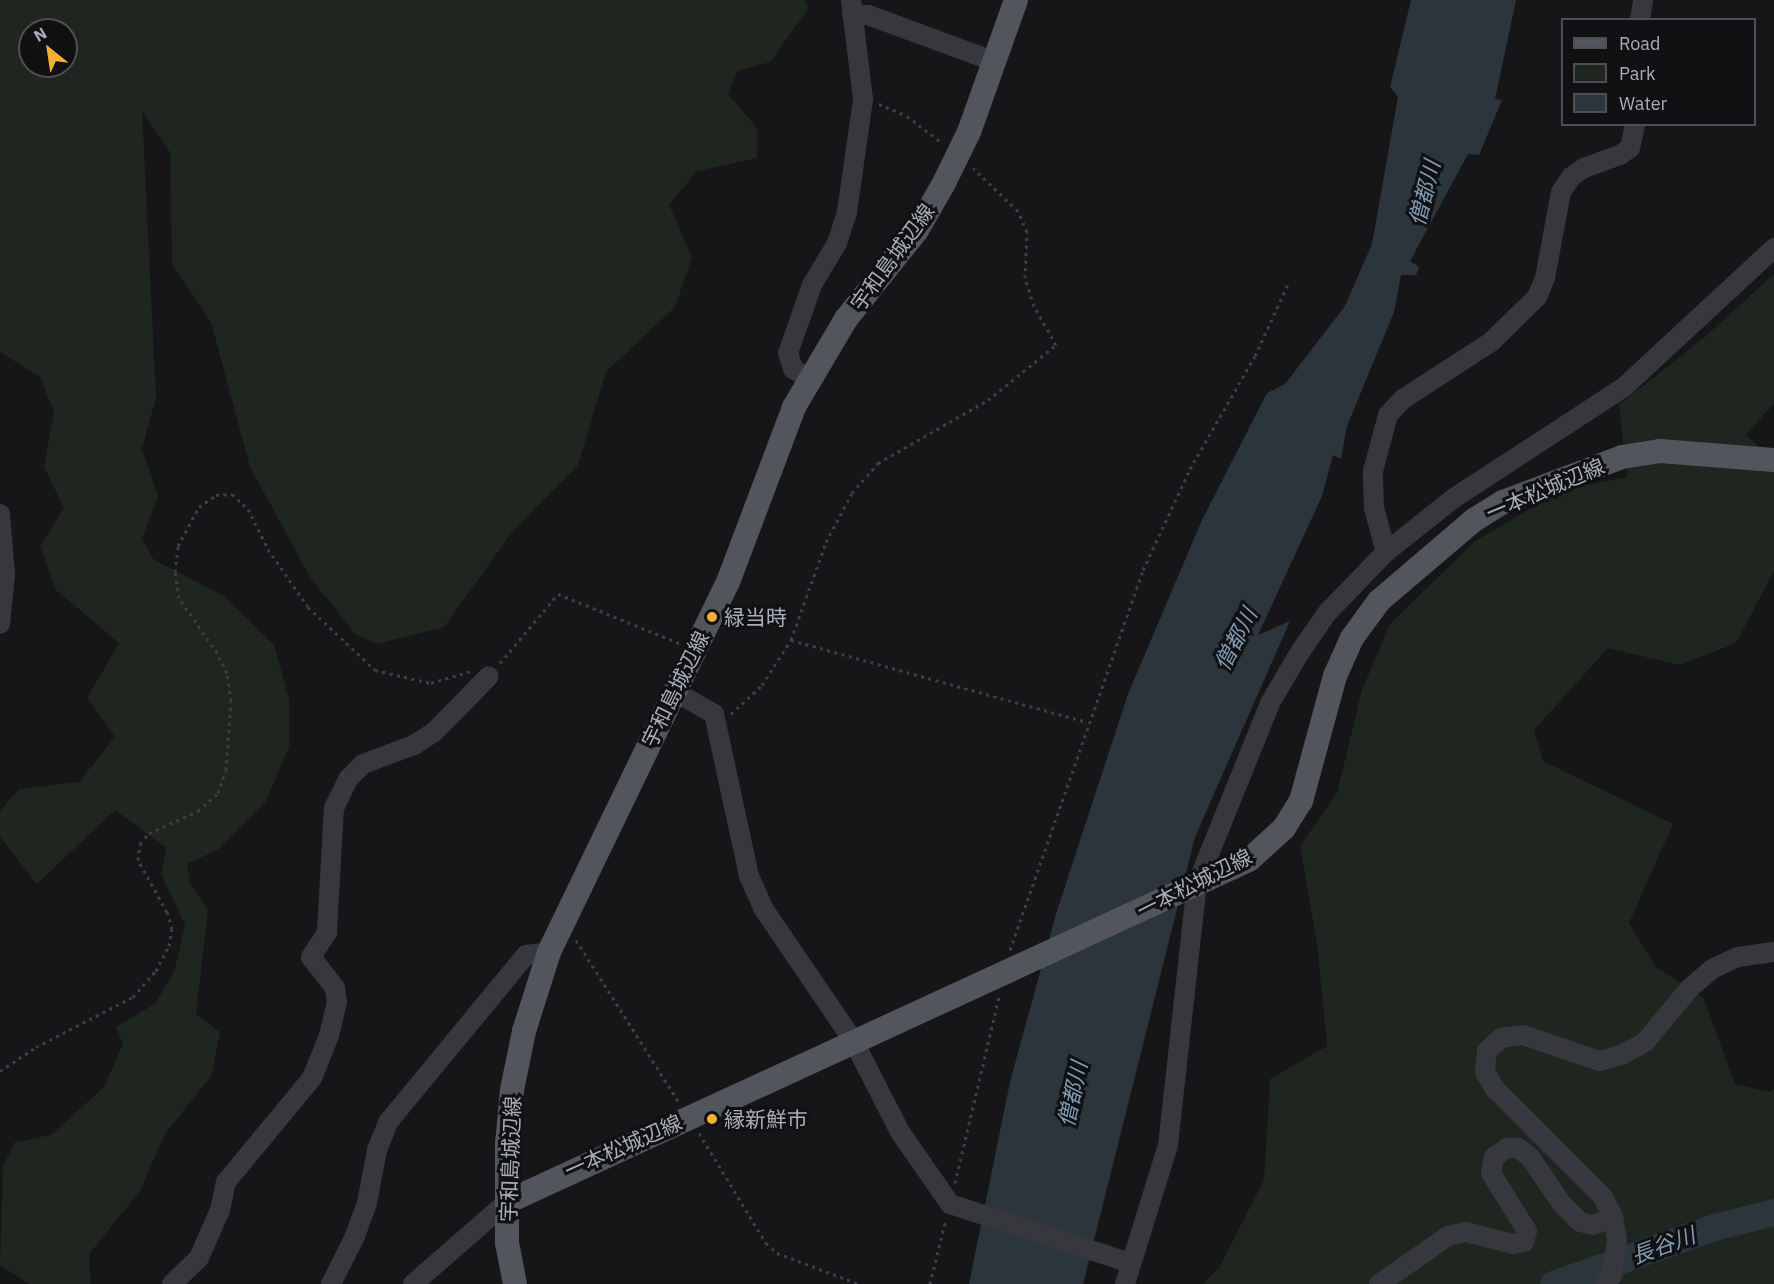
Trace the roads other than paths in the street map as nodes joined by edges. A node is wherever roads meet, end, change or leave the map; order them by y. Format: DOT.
graph roads {
  1 [pos="1016,0"];
  2 [pos="1643,0"];
  3 [pos="851,7"];
  4 [pos="1640,18"];
  5 [pos="993,62"];
  6 [pos="1635,126"];
  7 [pos="1774,248"];
  8 [pos="809,378"];
  9 [pos="1774,460"];
  10 [pos="0,513"];
  11 [pos="1386,552"];
  12 [pos="0,624"];
  13 [pos="489,676"];
  14 [pos="674,691"];
  15 [pos="1197,884"];
  16 [pos="549,952"];
  17 [pos="1774,952"];
  18 [pos="854,1042"];
  19 [pos="507,1202"];
  20 [pos="1613,1217"];
  21 [pos="1130,1263"];
  22 [pos="172,1284"];
  23 [pos="331,1284"];
  24 [pos="413,1284"];
  25 [pos="514,1284"];
  26 [pos="1125,1284"];
  27 [pos="1379,1284"];
  28 [pos="1605,1284"];
  1 -- 5 [label="main road, 宇和島城辺線"];
  2 -- 4 [label="street"];
  3 -- 5 [label="street"];
  3 -- 8 [label="street"];
  5 -- 8 [label="main road, 宇和島城辺線"];
  6 -- 11 [label="street"];
  7 -- 11 [label="street"];
  8 -- 14 [label="main road, 宇和島城辺線"];
  9 -- 15 [label="main road, 一本松城辺線"];
  10 -- 12 [label="street"];
  11 -- 15 [label="street"];
  13 -- 22 [label="street"];
  14 -- 16 [label="main road, 宇和島城辺線"];
  14 -- 18 [label="street"];
  15 -- 18 [label="main road, 一本松城辺線"];
  15 -- 21 [label="street"];
  16 -- 19 [label="main road, 宇和島城辺線"];
  16 -- 23 [label="street"];
  17 -- 20 [label="street"];
  18 -- 19 [label="main road, 一本松城辺線"];
  18 -- 21 [label="street"];
  19 -- 24 [label="street"];
  19 -- 25 [label="main road, 宇和島城辺線"];
  20 -- 27 [label="street"];
  20 -- 28 [label="street"];
  21 -- 26 [label="street"];
}
